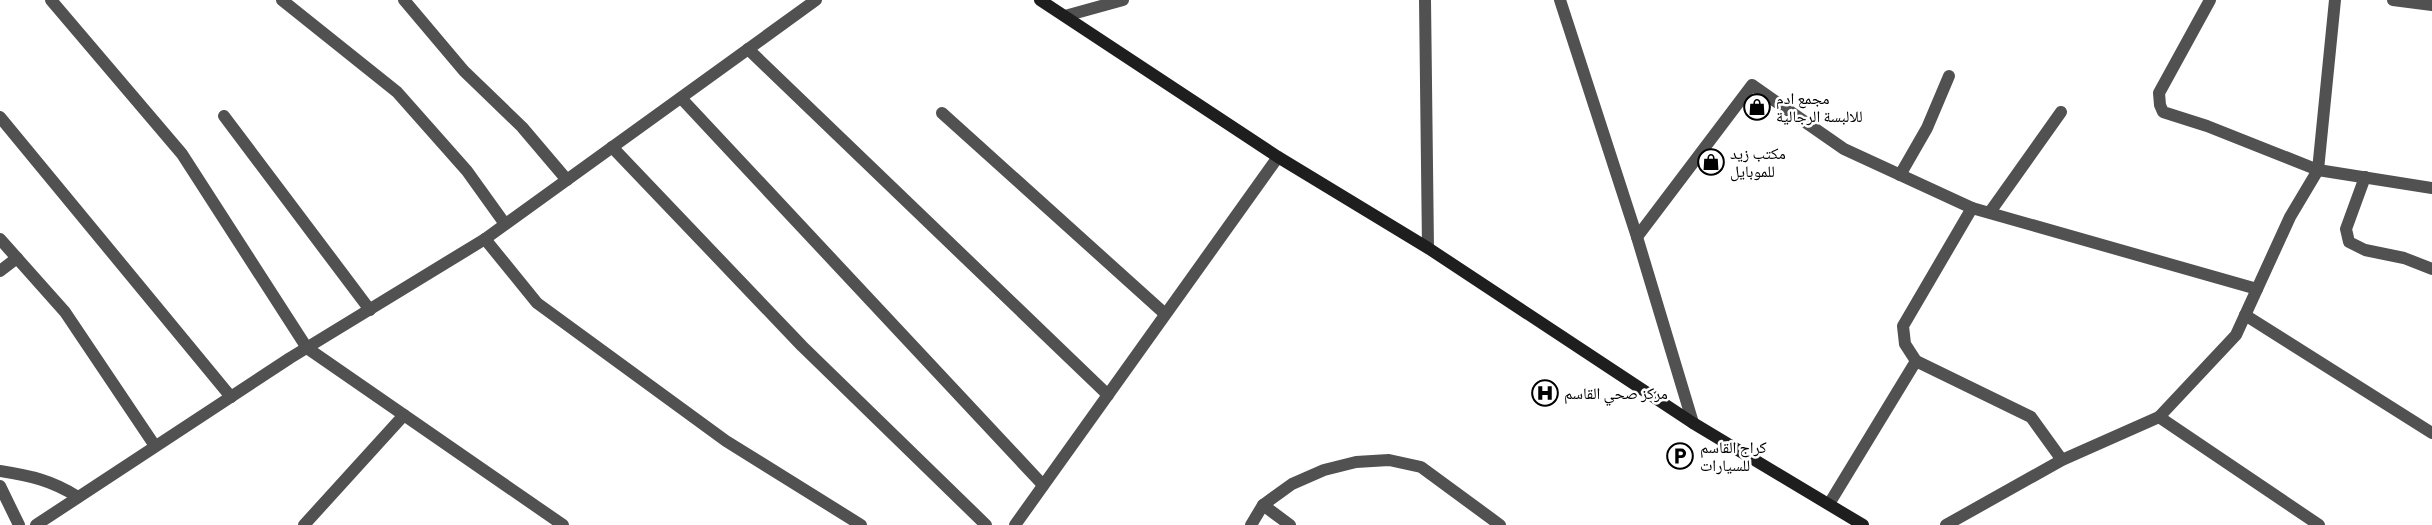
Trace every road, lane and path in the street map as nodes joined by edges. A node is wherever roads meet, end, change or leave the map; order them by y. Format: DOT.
graph roads {
  1 [pos="51,0"];
  2 [pos="282,0"];
  3 [pos="404,0"];
  4 [pos="816,0"];
  5 [pos="1040,0"];
  6 [pos="1123,0"];
  7 [pos="1425,0"];
  8 [pos="1560,0"];
  9 [pos="2210,0"];
  10 [pos="2335,0"];
  11 [pos="2395,0"];
  12 [pos="2432,5"];
  13 [pos="1065,16"];
  14 [pos="748,50"];
  15 [pos="1949,76"];
  16 [pos="681,98"];
  17 [pos="2061,112"];
  18 [pos="942,113"];
  19 [pos="224,116"];
  20 [pos="0,117"];
  21 [pos="612,147"];
  22 [pos="1278,157"];
  23 [pos="2318,170"];
  24 [pos="1900,174"];
  25 [pos="2365,177"];
  26 [pos="567,180"];
  27 [pos="2432,188"];
  28 [pos="1972,208"];
  29 [pos="1990,212"];
  30 [pos="506,225"];
  31 [pos="1637,237"];
  32 [pos="0,239"];
  33 [pos="485,239"];
  34 [pos="1428,248"];
  35 [pos="17,258"];
  36 [pos="2432,269"];
  37 [pos="0,271"];
  38 [pos="2257,289"];
  39 [pos="370,310"];
  40 [pos="1164,314"];
  41 [pos="2245,315"];
  42 [pos="307,348"];
  43 [pos="1916,361"];
  44 [pos="1108,395"];
  45 [pos="231,397"];
  46 [pos="404,415"];
  47 [pos="2159,417"];
  48 [pos="1693,423"];
  49 [pos="2432,433"];
  50 [pos="155,446"];
  51 [pos="2062,460"];
  52 [pos="0,471"];
  53 [pos="1043,485"];
  54 [pos="0,486"];
  55 [pos="78,497"];
  56 [pos="1829,504"];
  57 [pos="1263,505"];
  58 [pos="19,525"];
  59 [pos="36,525"];
  60 [pos="305,525"];
  61 [pos="563,525"];
  62 [pos="861,525"];
  63 [pos="986,525"];
  64 [pos="1015,525"];
  65 [pos="1251,525"];
  66 [pos="1290,525"];
  67 [pos="1500,525"];
  68 [pos="1862,525"];
  69 [pos="1946,525"];
  70 [pos="2319,525"];
  1 -- 42 [label="street"];
  2 -- 30 [label="street"];
  3 -- 26 [label="street"];
  4 -- 14 [label="street"];
  5 -- 13 [label="street"];
  6 -- 13 [label="street"];
  7 -- 34 [label="street"];
  8 -- 31 [label="street"];
  9 -- 23 [label="street"];
  10 -- 23 [label="street"];
  11 -- 12 [label="street"];
  13 -- 22 [label="street"];
  14 -- 16 [label="street"];
  14 -- 44 [label="street"];
  15 -- 24 [label="street"];
  16 -- 21 [label="street"];
  16 -- 53 [label="street"];
  17 -- 29 [label="street"];
  18 -- 40 [label="street"];
  19 -- 39 [label="street"];
  20 -- 45 [label="street"];
  21 -- 26 [label="street"];
  21 -- 63 [label="street"];
  22 -- 34 [label="street"];
  22 -- 40 [label="street"];
  23 -- 25 [label="street"];
  23 -- 38 [label="street"];
  24 -- 28 [label="street"];
  24 -- 31 [label="street"];
  25 -- 27 [label="street"];
  25 -- 36 [label="street"];
  26 -- 30 [label="street"];
  28 -- 29 [label="street"];
  28 -- 43 [label="street"];
  29 -- 38 [label="street"];
  30 -- 33 [label="street"];
  31 -- 48 [label="street"];
  32 -- 35 [label="street"];
  33 -- 39 [label="street"];
  33 -- 62 [label="street"];
  34 -- 48 [label="street"];
  35 -- 37 [label="street"];
  35 -- 50 [label="street"];
  38 -- 41 [label="street"];
  39 -- 42 [label="street"];
  40 -- 44 [label="street"];
  41 -- 47 [label="street"];
  41 -- 49 [label="street"];
  42 -- 45 [label="street"];
  42 -- 46 [label="street"];
  43 -- 51 [label="street"];
  43 -- 56 [label="street"];
  44 -- 53 [label="street"];
  45 -- 50 [label="street"];
  46 -- 60 [label="street"];
  46 -- 61 [label="street"];
  47 -- 51 [label="street"];
  47 -- 70 [label="street"];
  48 -- 56 [label="street"];
  50 -- 55 [label="street"];
  51 -- 69 [label="street"];
  52 -- 55 [label="street"];
  53 -- 64 [label="street"];
  54 -- 58 [label="street"];
  55 -- 59 [label="street"];
  56 -- 68 [label="street"];
  57 -- 65 [label="street"];
  57 -- 66 [label="street"];
  57 -- 67 [label="street"];
}
